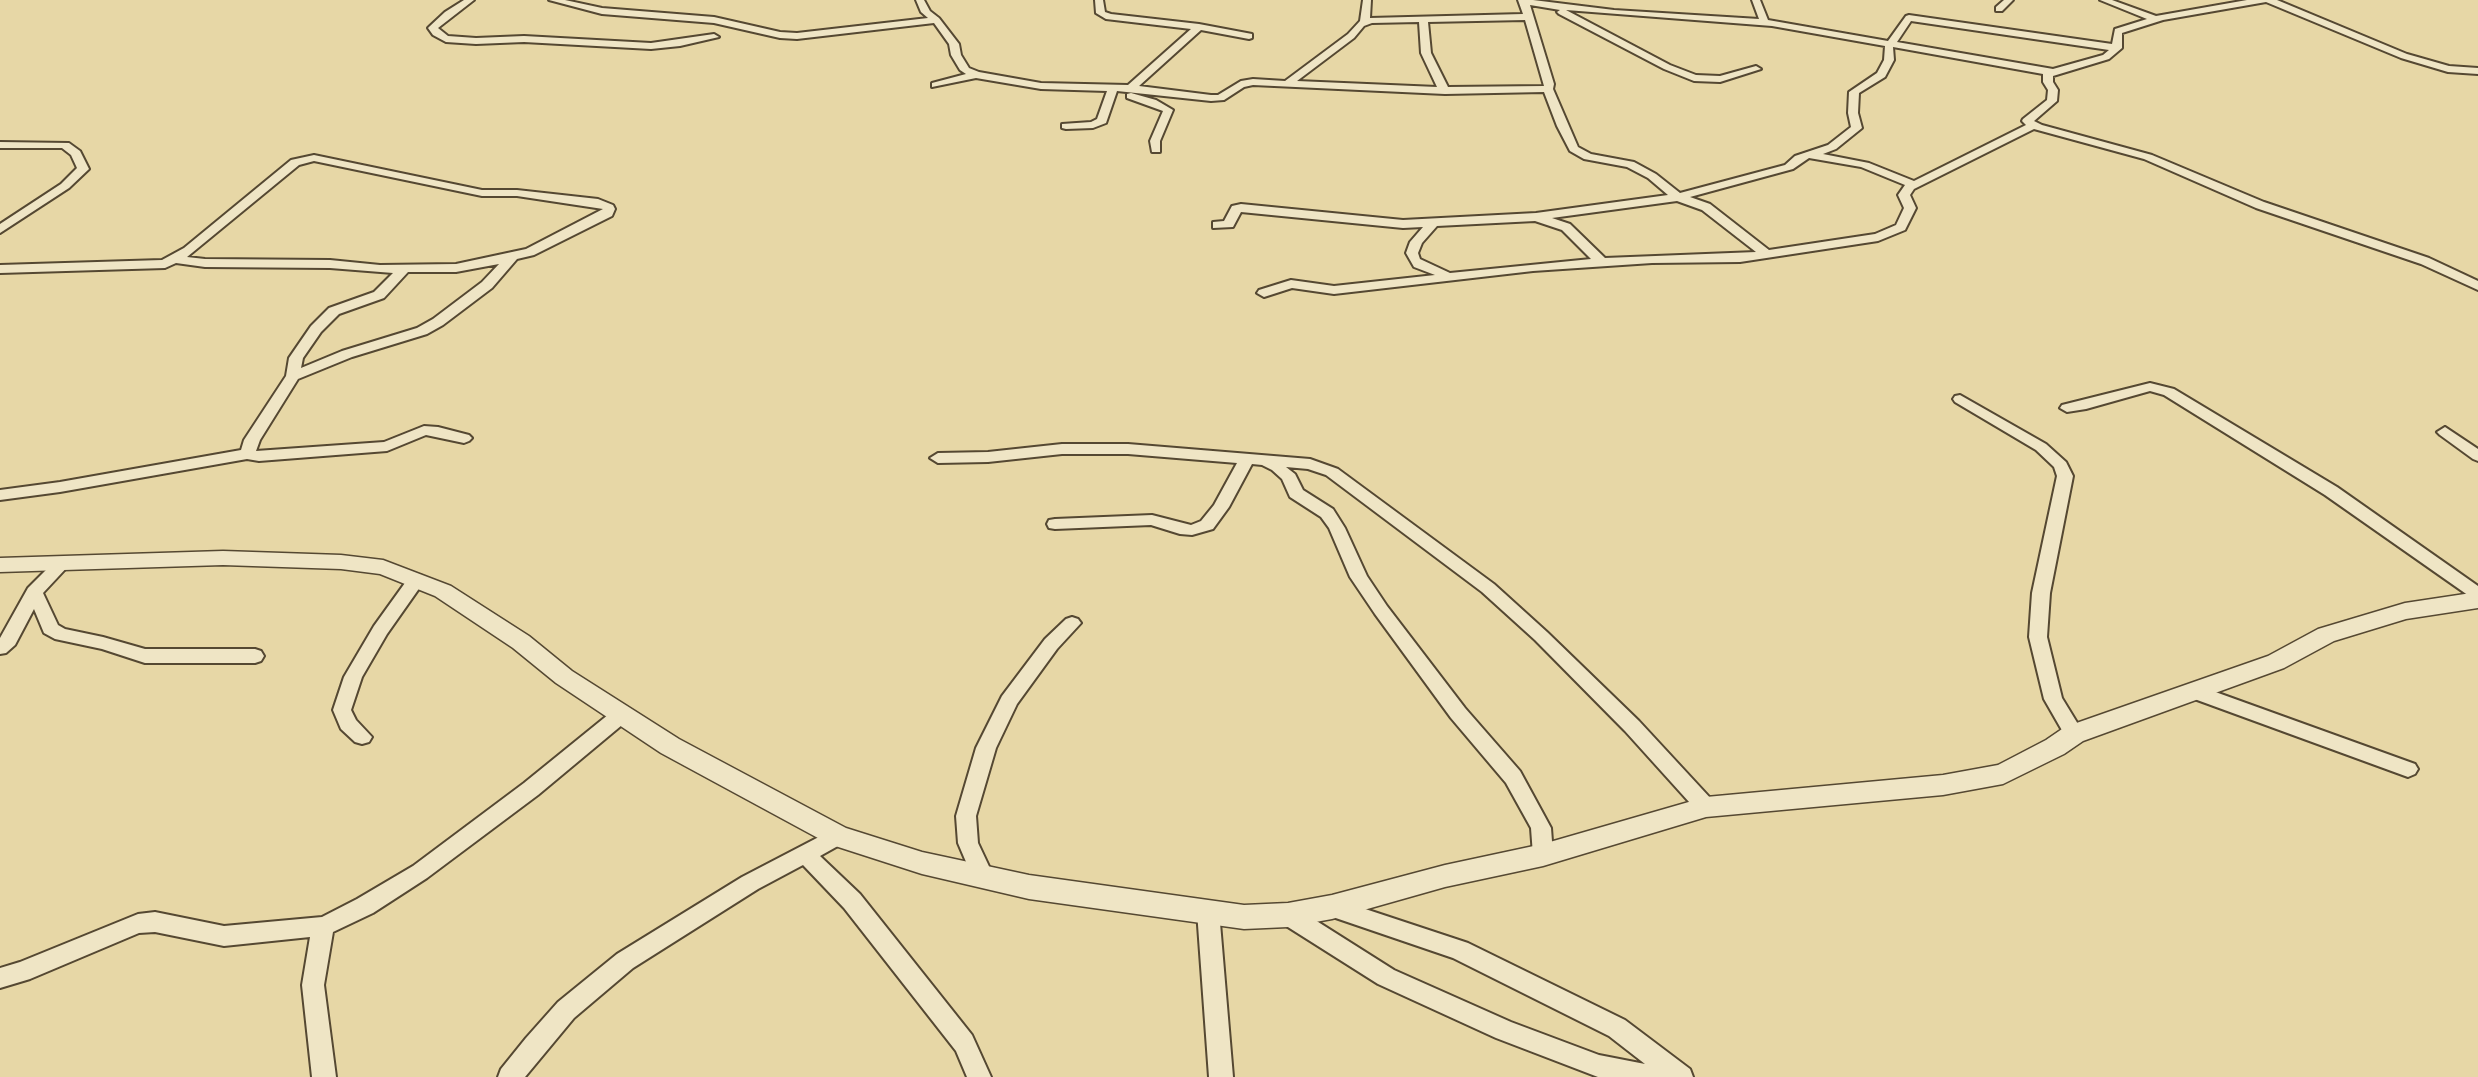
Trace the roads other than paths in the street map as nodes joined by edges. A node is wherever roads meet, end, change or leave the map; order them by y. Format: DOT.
graph roads {
  1 [pos="470,0"];
  2 [pos="553,0"];
  3 [pos="920,0"];
  4 [pos="1099,0"];
  5 [pos="1367,0"];
  6 [pos="1756,0"];
  7 [pos="2009,0"];
  8 [pos="2104,0"];
  9 [pos="2263,0"];
  10 [pos="2269,0"];
  11 [pos="1523,1"];
  12 [pos="1549,5"];
  13 [pos="1999,9"];
  14 [pos="1527,17"];
  15 [pos="1423,18"];
  16 [pos="2156,19"];
  17 [pos="936,20"];
  18 [pos="1365,21"];
  19 [pos="1765,22"];
  20 [pos="1199,27"];
  21 [pos="1249,36"];
  22 [pos="714,37"];
  23 [pos="1892,43"];
  24 [pos="2117,48"];
  25 [pos="1756,69"];
  26 [pos="2478,70"];
  27 [pos="2051,72"];
  28 [pos="976,75"];
  29 [pos="1287,84"];
  30 [pos="936,85"];
  31 [pos="1131,88"];
  32 [pos="1548,88"];
  33 [pos="1112,89"];
  34 [pos="1445,90"];
  35 [pos="2033,125"];
  36 [pos="1066,126"];
  37 [pos="0,145"];
  38 [pos="1155,150"];
  39 [pos="1804,156"];
  40 [pos="1916,185"];
  41 [pos="1678,197"];
  42 [pos="1536,217"];
  43 [pos="1433,224"];
  44 [pos="1217,225"];
  45 [pos="0,229"];
  46 [pos="1767,254"];
  47 [pos="512,258"];
  48 [pos="175,259"];
  49 [pos="1601,261"];
  50 [pos="0,268"];
  51 [pos="404,269"];
  52 [pos="1452,276"];
  53 [pos="2478,286"];
  54 [pos="1264,293"];
  55 [pos="293,376"];
  56 [pos="1960,399"];
  57 [pos="2067,408"];
  58 [pos="2445,432"];
  59 [pos="464,438"];
  60 [pos="247,453"];
  61 [pos="2478,456"];
  62 [pos="938,458"];
  63 [pos="1255,461"];
  64 [pos="0,495"];
  65 [pos="1055,524"];
  66 [pos="63,563"];
  67 [pos="0,565"];
  68 [pos="416,580"];
  69 [pos="34,592"];
  70 [pos="2478,594"];
  71 [pos="2478,600"];
  72 [pos="1072,623"];
  73 [pos="0,648"];
  74 [pos="255,656"];
  75 [pos="2196,692"];
  76 [pos="621,715"];
  77 [pos="2074,734"];
  78 [pos="362,737"];
  79 [pos="2408,768"];
  80 [pos="1706,807"];
  81 [pos="838,836"];
  82 [pos="805,854"];
  83 [pos="1543,855"];
  84 [pos="983,877"];
  85 [pos="1332,907"];
  86 [pos="1208,911"];
  87 [pos="1288,915"];
  88 [pos="324,926"];
  89 [pos="0,978"];
  90 [pos="1600,1072"];
  91 [pos="324,1077"];
  92 [pos="510,1077"];
  93 [pos="979,1077"];
  94 [pos="1221,1077"];
  95 [pos="1675,1077"];
  96 [pos="1681,1077"];
  1 -- 22 [label="street"];
  2 -- 17 [label="street"];
  3 -- 17 [label="street"];
  4 -- 20 [label="street"];
  5 -- 18 [label="street"];
  6 -- 19 [label="street"];
  7 -- 13 [label="street"];
  8 -- 16 [label="street"];
  9 -- 16 [label="street"];
  10 -- 26 [label="street"];
  11 -- 12 [label="street"];
  11 -- 14 [label="street"];
  12 -- 19 [label="street"];
  12 -- 25 [label="street"];
  14 -- 15 [label="street"];
  14 -- 32 [label="street"];
  15 -- 18 [label="street"];
  15 -- 34 [label="street"];
  16 -- 24 [label="street"];
  17 -- 28 [label="street"];
  18 -- 29 [label="street"];
  19 -- 23 [label="street"];
  20 -- 21 [label="street"];
  20 -- 31 [label="street"];
  23 -- 24 [label="street"];
  23 -- 27 [label="street"];
  23 -- 39 [label="street"];
  24 -- 27 [label="street"];
  27 -- 35 [label="street"];
  28 -- 30 [label="street"];
  28 -- 33 [label="street"];
  29 -- 31 [label="street"];
  29 -- 34 [label="street"];
  31 -- 33 [label="street"];
  32 -- 34 [label="street"];
  32 -- 41 [label="street"];
  33 -- 36 [label="street"];
  33 -- 38 [label="street"];
  35 -- 40 [label="street"];
  35 -- 53 [label="street"];
  37 -- 45 [label="street"];
  39 -- 40 [label="street"];
  39 -- 41 [label="street"];
  40 -- 46 [label="street"];
  41 -- 42 [label="street"];
  41 -- 46 [label="street"];
  42 -- 43 [label="street"];
  42 -- 49 [label="street"];
  43 -- 44 [label="street"];
  43 -- 52 [label="street"];
  46 -- 49 [label="street"];
  47 -- 48 [label="street"];
  47 -- 51 [label="street"];
  47 -- 55 [label="street"];
  48 -- 50 [label="street"];
  48 -- 51 [label="street"];
  49 -- 52 [label="street"];
  51 -- 55 [label="street"];
  52 -- 54 [label="street"];
  55 -- 60 [label="street"];
  56 -- 77 [label="street"];
  57 -- 70 [label="street"];
  58 -- 61 [label="street"];
  59 -- 60 [label="street"];
  60 -- 64 [label="street"];
  62 -- 63 [label="street"];
  63 -- 65 [label="street"];
  63 -- 80 [label="street"];
  63 -- 83 [label="street"];
  66 -- 67 [label="street"];
  66 -- 68 [label="street"];
  66 -- 69 [label="street"];
  68 -- 76 [label="street"];
  68 -- 78 [label="street"];
  69 -- 73 [label="street"];
  69 -- 74 [label="street"];
  71 -- 75 [label="street"];
  72 -- 84 [label="street"];
  75 -- 77 [label="street"];
  75 -- 79 [label="street"];
  76 -- 81 [label="street"];
  76 -- 88 [label="street"];
  77 -- 80 [label="street"];
  80 -- 83 [label="street"];
  81 -- 82 [label="street"];
  81 -- 84 [label="street"];
  82 -- 92 [label="street"];
  82 -- 93 [label="street"];
  83 -- 85 [label="street"];
  84 -- 86 [label="street"];
  85 -- 87 [label="street"];
  85 -- 96 [label="street"];
  86 -- 87 [label="street"];
  86 -- 94 [label="street"];
  87 -- 90 [label="street"];
  88 -- 89 [label="street"];
  88 -- 91 [label="street"];
  90 -- 95 [label="street"];
}
